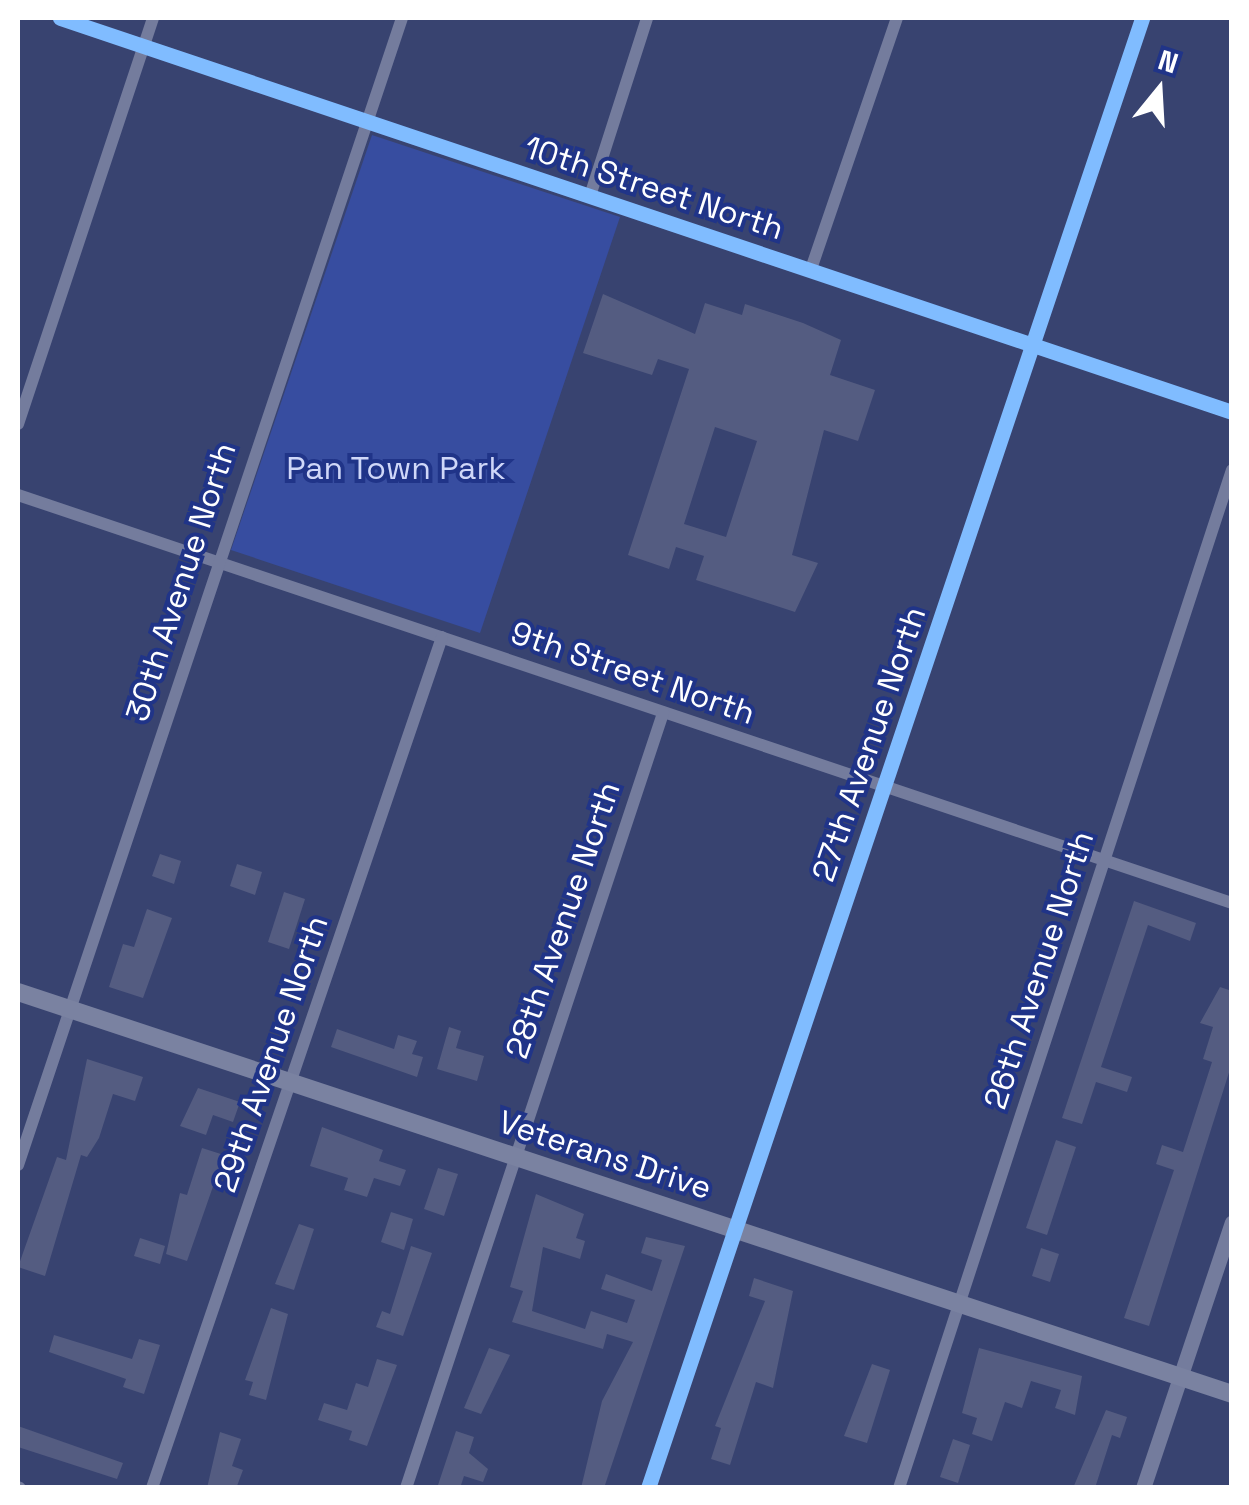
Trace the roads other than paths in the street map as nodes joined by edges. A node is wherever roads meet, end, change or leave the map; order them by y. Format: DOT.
graph roads {
  1 [pos="60,18"];
  2 [pos="153,18"];
  3 [pos="402,18"];
  4 [pos="647,18"];
  5 [pos="897,18"];
  6 [pos="1142,18"];
  7 [pos="144,46"];
  8 [pos="367,121"];
  9 [pos="590,196"];
  10 [pos="810,270"];
  11 [pos="1032,345"];
  12 [pos="1232,412"];
  13 [pos="18,424"];
  14 [pos="1232,470"];
  15 [pos="18,495"];
  16 [pos="219,562"];
  17 [pos="442,638"];
  18 [pos="663,713"];
  19 [pos="884,786"];
  20 [pos="1105,860"];
  21 [pos="1232,902"];
  22 [pos="18,992"];
  23 [pos="70,1009"];
  24 [pos="290,1083"];
  25 [pos="512,1156"];
  26 [pos="18,1165"];
  27 [pos="1232,1222"];
  28 [pos="735,1228"];
  29 [pos="956,1302"];
  30 [pos="1179,1377"];
  31 [pos="1232,1394"];
  32 [pos="152,1488"];
  33 [pos="406,1488"];
  34 [pos="648,1488"];
  35 [pos="899,1488"];
  36 [pos="1143,1488"];
  1 -- 7 [label="street, 10th Street North"];
  2 -- 7 [label="street"];
  3 -- 8 [label="street, 30th Avenue North"];
  4 -- 9 [label="street"];
  5 -- 10 [label="street"];
  6 -- 11 [label="street, 27th Avenue North"];
  7 -- 8 [label="street, 10th Street North"];
  7 -- 13 [label="street"];
  8 -- 9 [label="street, 10th Street North"];
  8 -- 16 [label="street, 30th Avenue North"];
  9 -- 10 [label="street, 10th Street North"];
  10 -- 11 [label="street, 10th Street North"];
  11 -- 12 [label="street, 10th Street North"];
  11 -- 19 [label="street, 27th Avenue North"];
  14 -- 20 [label="street, 26th Avenue North"];
  15 -- 16 [label="street, 9th Street North"];
  16 -- 17 [label="street, 9th Street North"];
  16 -- 23 [label="street, 30th Avenue North"];
  17 -- 18 [label="street, 9th Street North"];
  17 -- 24 [label="street, 29th Avenue North"];
  18 -- 19 [label="street, 9th Street North"];
  18 -- 25 [label="street, 28th Avenue North"];
  19 -- 20 [label="street, 9th Street North"];
  19 -- 28 [label="street, 27th Avenue North"];
  20 -- 21 [label="street, 9th Street North"];
  20 -- 29 [label="street, 26th Avenue North"];
  22 -- 23 [label="main road, Veterans Drive"];
  23 -- 24 [label="main road, Veterans Drive"];
  23 -- 26 [label="street, 30th Avenue North"];
  24 -- 25 [label="main road, Veterans Drive"];
  24 -- 32 [label="street, 29th Avenue North"];
  25 -- 28 [label="main road, Veterans Drive"];
  25 -- 33 [label="street, 28th Avenue North"];
  27 -- 30 [label="street"];
  28 -- 29 [label="main road, Veterans Drive"];
  28 -- 34 [label="street, 27th Avenue North"];
  29 -- 30 [label="main road, Veterans Drive"];
  29 -- 35 [label="street, 26th Avenue North"];
  30 -- 31 [label="main road, Veterans Drive"];
  30 -- 36 [label="street"];
}
